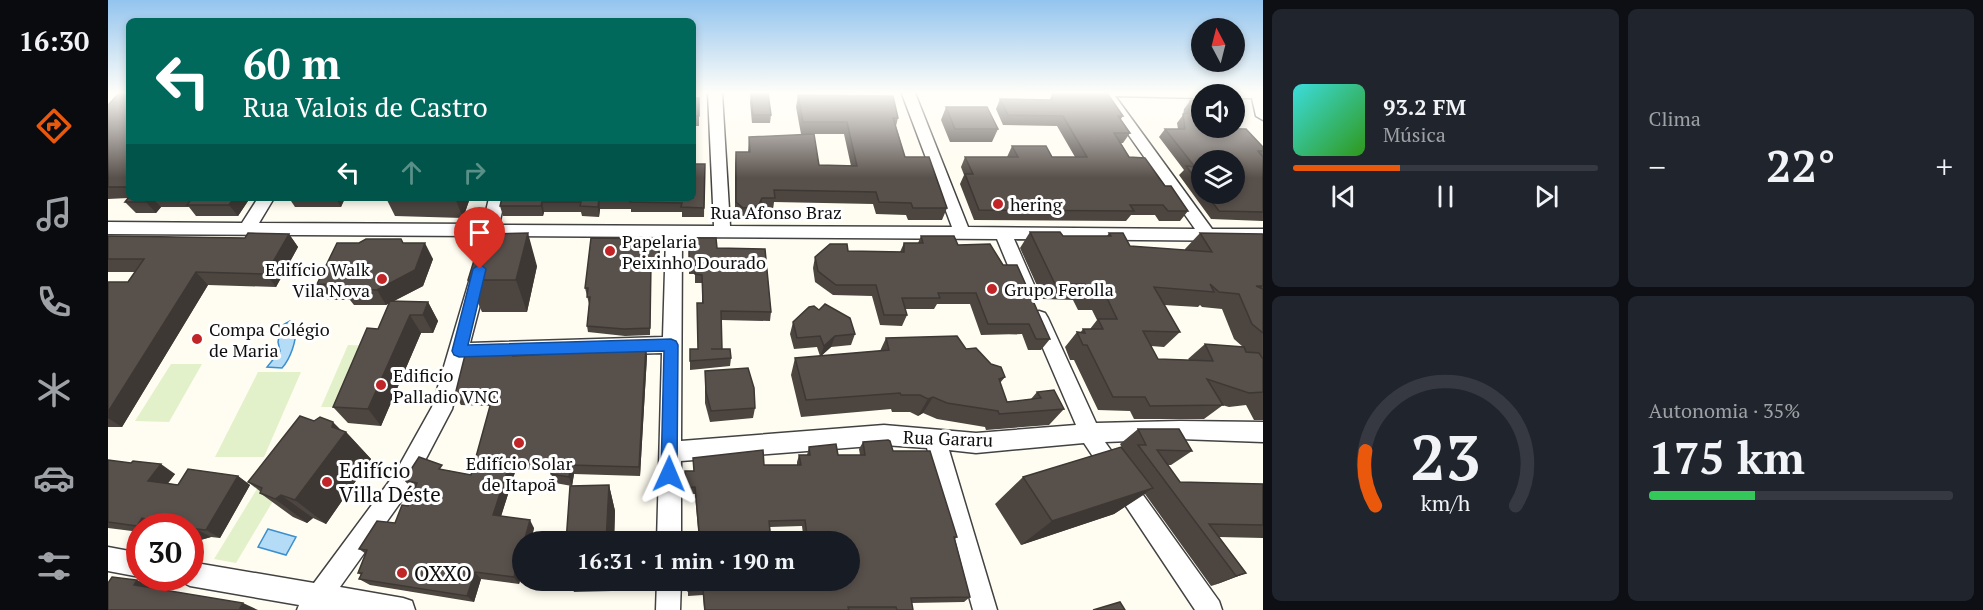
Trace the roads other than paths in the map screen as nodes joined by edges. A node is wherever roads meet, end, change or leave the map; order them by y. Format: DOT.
graph roads {
  1 [pos="716,121"];
  2 [pos="919,121"];
  3 [pos="1126,121"];
  4 [pos="264,201"];
  5 [pos="496,201"];
  6 [pos="248,227"];
  7 [pos="108,228"];
  8 [pos="490,230"];
  9 [pos="674,231"];
  10 [pos="722,231"];
  11 [pos="962,233"];
  12 [pos="1003,233"];
  13 [pos="1207,234"];
  14 [pos="1263,234"];
  15 [pos="671,345"];
  16 [pos="459,351"];
  17 [pos="1263,432"];
  18 [pos="1088,433"];
  19 [pos="935,440"];
  20 [pos="669,452"];
  21 [pos="669,531"];
  22 [pos="108,560"];
  23 [pos="126,563"];
  24 [pos="204,577"];
  25 [pos="669,591"];
  26 [pos="314,603"];
  27 [pos="403,610"];
  28 [pos="668,610"];
  29 [pos="985,610"];
  30 [pos="1210,610"];
  1 -- 10 [label="street"];
  2 -- 11 [label="street"];
  3 -- 13 [label="street"];
  4 -- 6 [label="street"];
  5 -- 8 [label="street"];
  6 -- 7 [label="street, Rua Afonso Braz"];
  6 -- 8 [label="street, Rua Afonso Braz"];
  8 -- 9 [label="street, Rua Afonso Braz"];
  8 -- 16 [label="street"];
  9 -- 10 [label="street, Rua Afonso Braz"];
  9 -- 15 [label="street"];
  10 -- 11 [label="street, Rua Afonso Braz"];
  11 -- 12 [label="street, Rua Afonso Braz"];
  12 -- 13 [label="street, Rua Afonso Braz"];
  12 -- 18 [label="street"];
  13 -- 14 [label="street, Rua Afonso Braz"];
  15 -- 16 [label="street"];
  15 -- 20 [label="street"];
  16 -- 26 [label="street"];
  17 -- 18 [label="street, Rua Gararu"];
  18 -- 19 [label="street, Rua Gararu"];
  18 -- 30 [label="street"];
  19 -- 20 [label="street, Rua Gararu"];
  19 -- 29 [label="street"];
  20 -- 21 [label="street"];
  22 -- 23 [label="street"];
  24 -- 26 [label="street"];
  25 -- 28 [label="street"];
  26 -- 27 [label="street"];
}
